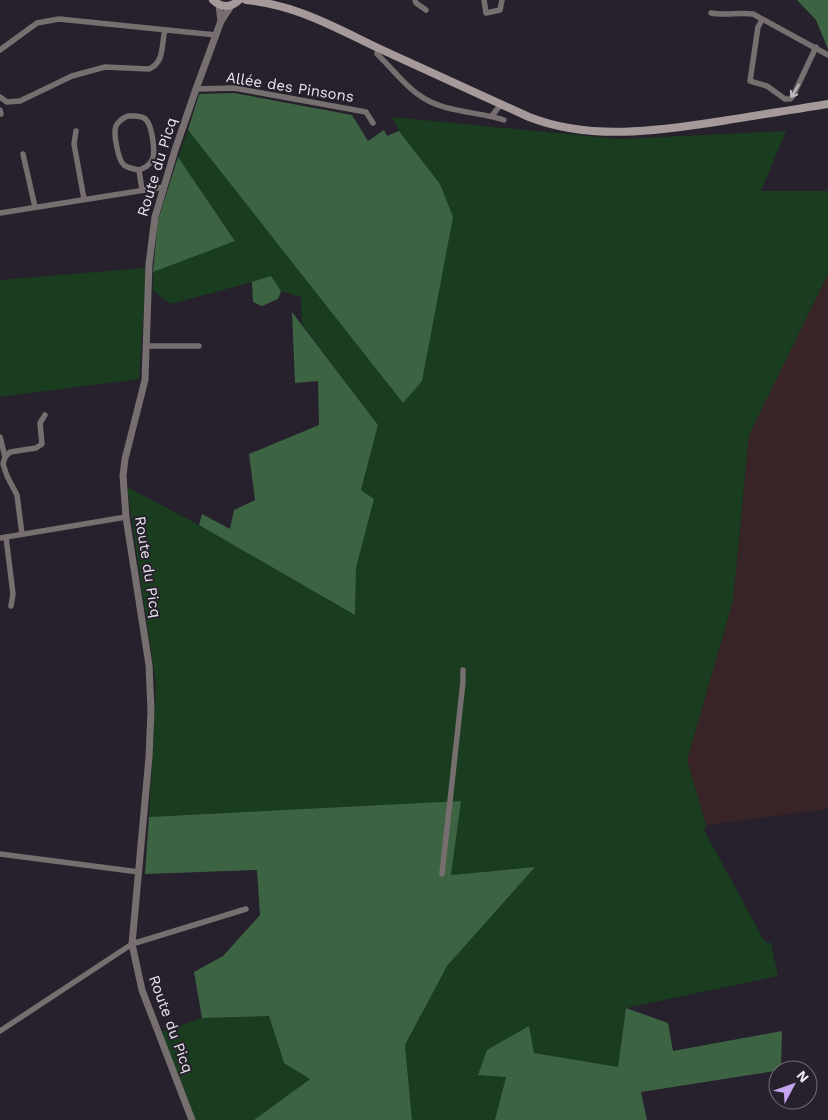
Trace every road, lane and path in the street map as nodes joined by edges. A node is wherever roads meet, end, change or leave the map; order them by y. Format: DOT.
graph roads {
  1 [pos="239,0"];
  2 [pos="246,0"];
  3 [pos="415,0"];
  4 [pos="484,0"];
  5 [pos="502,0"];
  6 [pos="262,1"];
  7 [pos="216,2"];
  8 [pos="231,6"];
  9 [pos="426,10"];
  10 [pos="711,13"];
  11 [pos="762,20"];
  12 [pos="221,22"];
  13 [pos="165,30"];
  14 [pos="216,35"];
  15 [pos="816,47"];
  16 [pos="378,48"];
  17 [pos="0,50"];
  18 [pos="828,55"];
  19 [pos="196,89"];
  20 [pos="0,97"];
  21 [pos="501,104"];
  22 [pos="828,104"];
  23 [pos="492,116"];
  24 [pos="504,120"];
  25 [pos="373,123"];
  26 [pos="76,132"];
  27 [pos="23,154"];
  28 [pos="139,170"];
  29 [pos="164,187"];
  30 [pos="142,190"];
  31 [pos="84,199"];
  32 [pos="35,207"];
  33 [pos="0,213"];
  34 [pos="146,346"];
  35 [pos="199,346"];
  36 [pos="45,415"];
  37 [pos="0,437"];
  38 [pos="5,457"];
  39 [pos="126,517"];
  40 [pos="22,534"];
  41 [pos="3,537"];
  42 [pos="11,606"];
  43 [pos="463,670"];
  44 [pos="0,854"];
  45 [pos="139,872"];
  46 [pos="442,874"];
  47 [pos="246,909"];
  48 [pos="132,944"];
  49 [pos="0,1031"];
  50 [pos="192,1120"];
  1 -- 8 [label="main road"];
  2 -- 6 [label="main road"];
  3 -- 9 [label="street"];
  4 -- 5 [label="street"];
  6 -- 16 [label="main road"];
  7 -- 8 [label="main road"];
  7 -- 12 [label="street, Route du Picq"];
  8 -- 12 [label="street, Route du Picq"];
  10 -- 11 [label="street"];
  11 -- 15 [label="street"];
  15 -- 11 [label="street, one-way"];
  12 -- 14 [label="street, Route du Picq"];
  13 -- 14 [label="street"];
  13 -- 17 [label="street"];
  13 -- 20 [label="street"];
  14 -- 19 [label="street, Route du Picq"];
  15 -- 18 [label="street"];
  16 -- 21 [label="main road"];
  16 -- 23 [label="street"];
  19 -- 25 [label="street, Allée des Pinsons"];
  19 -- 29 [label="street, Route du Picq"];
  21 -- 22 [label="main road"];
  21 -- 23 [label="street"];
  23 -- 24 [label="street"];
  26 -- 31 [label="street"];
  27 -- 32 [label="street"];
  28 -- 28 [label="street"];
  28 -- 30 [label="street"];
  29 -- 30 [label="street"];
  29 -- 34 [label="street, Route du Picq"];
  30 -- 31 [label="street"];
  31 -- 32 [label="street"];
  32 -- 33 [label="street"];
  34 -- 35 [label="street"];
  34 -- 39 [label="street, Route du Picq"];
  36 -- 38 [label="street"];
  37 -- 38 [label="street"];
  38 -- 40 [label="street"];
  39 -- 40 [label="street"];
  39 -- 45 [label="street, Route du Picq"];
  40 -- 41 [label="street"];
  41 -- 42 [label="street"];
  43 -- 46 [label="street"];
  44 -- 45 [label="street"];
  45 -- 48 [label="street, Route du Picq"];
  47 -- 48 [label="street"];
  48 -- 49 [label="street"];
  48 -- 50 [label="street, Route du Picq"];
}
